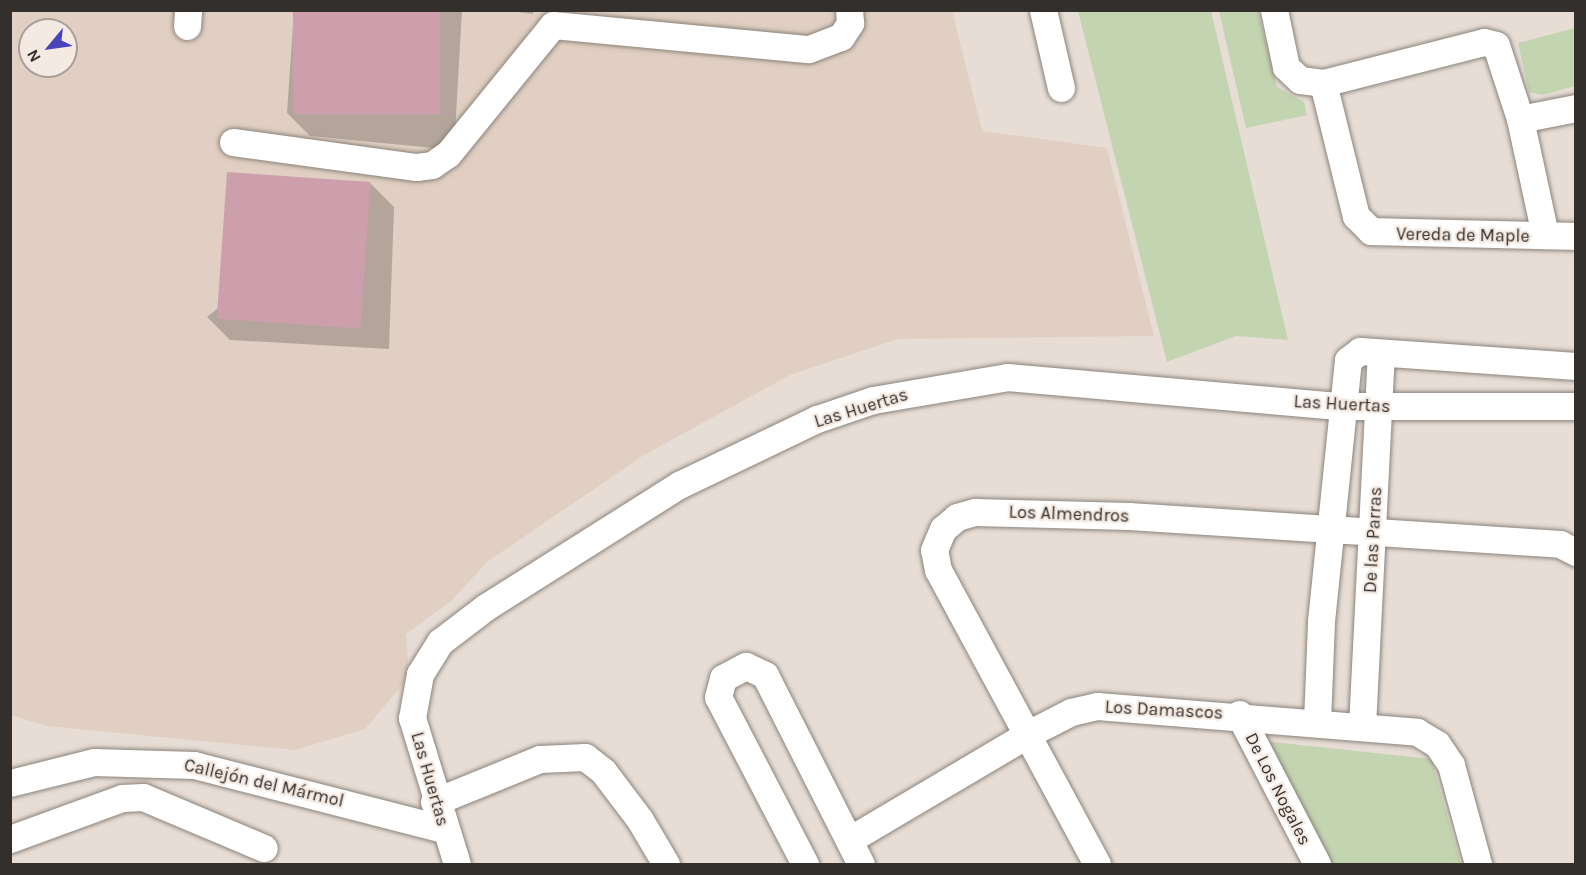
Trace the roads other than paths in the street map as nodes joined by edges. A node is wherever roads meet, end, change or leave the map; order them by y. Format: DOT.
graph roads {
  1 [pos="849,10"];
  2 [pos="1043,10"];
  3 [pos="1274,10"];
  4 [pos="680,22"];
  5 [pos="1323,83"];
  6 [pos="1061,88"];
  7 [pos="1575,108"];
  8 [pos="1520,119"];
  9 [pos="233,142"];
  10 [pos="1545,236"];
  11 [pos="1575,236"];
  12 [pos="1381,354"];
  13 [pos="1575,366"];
  14 [pos="1341,406"];
  15 [pos="1575,406"];
  16 [pos="1380,407"];
  17 [pos="1331,530"];
  18 [pos="1374,533"];
  19 [pos="1575,552"];
  20 [pos="1239,714"];
  21 [pos="1317,722"];
  22 [pos="1362,726"];
  23 [pos="1028,734"];
  24 [pos="10,783"];
  25 [pos="434,802"];
  26 [pos="444,829"];
  27 [pos="10,839"];
  28 [pos="849,840"];
  29 [pos="264,849"];
  30 [pos="457,864"];
  31 [pos="666,864"];
  32 [pos="805,864"];
  33 [pos="861,864"];
  34 [pos="1097,864"];
  35 [pos="1317,864"];
  36 [pos="1478,864"];
  1 -- 4 [label="street"];
  2 -- 6 [label="street"];
  3 -- 5 [label="street"];
  4 -- 9 [label="street"];
  5 -- 8 [label="street"];
  5 -- 10 [label="street, Vereda de Maple"];
  7 -- 8 [label="street"];
  8 -- 10 [label="street"];
  10 -- 11 [label="street, Vereda de Maple"];
  12 -- 13 [label="street"];
  12 -- 14 [label="street"];
  12 -- 16 [label="street, De las Parras"];
  14 -- 16 [label="street, Las Huertas"];
  14 -- 17 [label="street"];
  14 -- 25 [label="street, Las Huertas"];
  15 -- 16 [label="street, Las Huertas"];
  16 -- 18 [label="street, De las Parras"];
  17 -- 18 [label="street, Los Almendros"];
  17 -- 21 [label="street"];
  17 -- 23 [label="street, Los Almendros"];
  18 -- 19 [label="street, Los Almendros"];
  18 -- 22 [label="street, De las Parras"];
  20 -- 21 [label="street, Los Damascos"];
  20 -- 23 [label="street, Los Damascos"];
  20 -- 35 [label="street, De Los Nogales"];
  21 -- 22 [label="street, Los Damascos"];
  22 -- 36 [label="street, Los Damascos"];
  23 -- 28 [label="street, Los Damascos"];
  23 -- 34 [label="street, Los Almendros"];
  24 -- 26 [label="street, Callejón del Mármol"];
  25 -- 26 [label="street, Las Huertas"];
  25 -- 31 [label="street"];
  26 -- 30 [label="street, Las Huertas"];
  27 -- 29 [label="street"];
  28 -- 32 [label="street"];
  28 -- 33 [label="street"];
}
